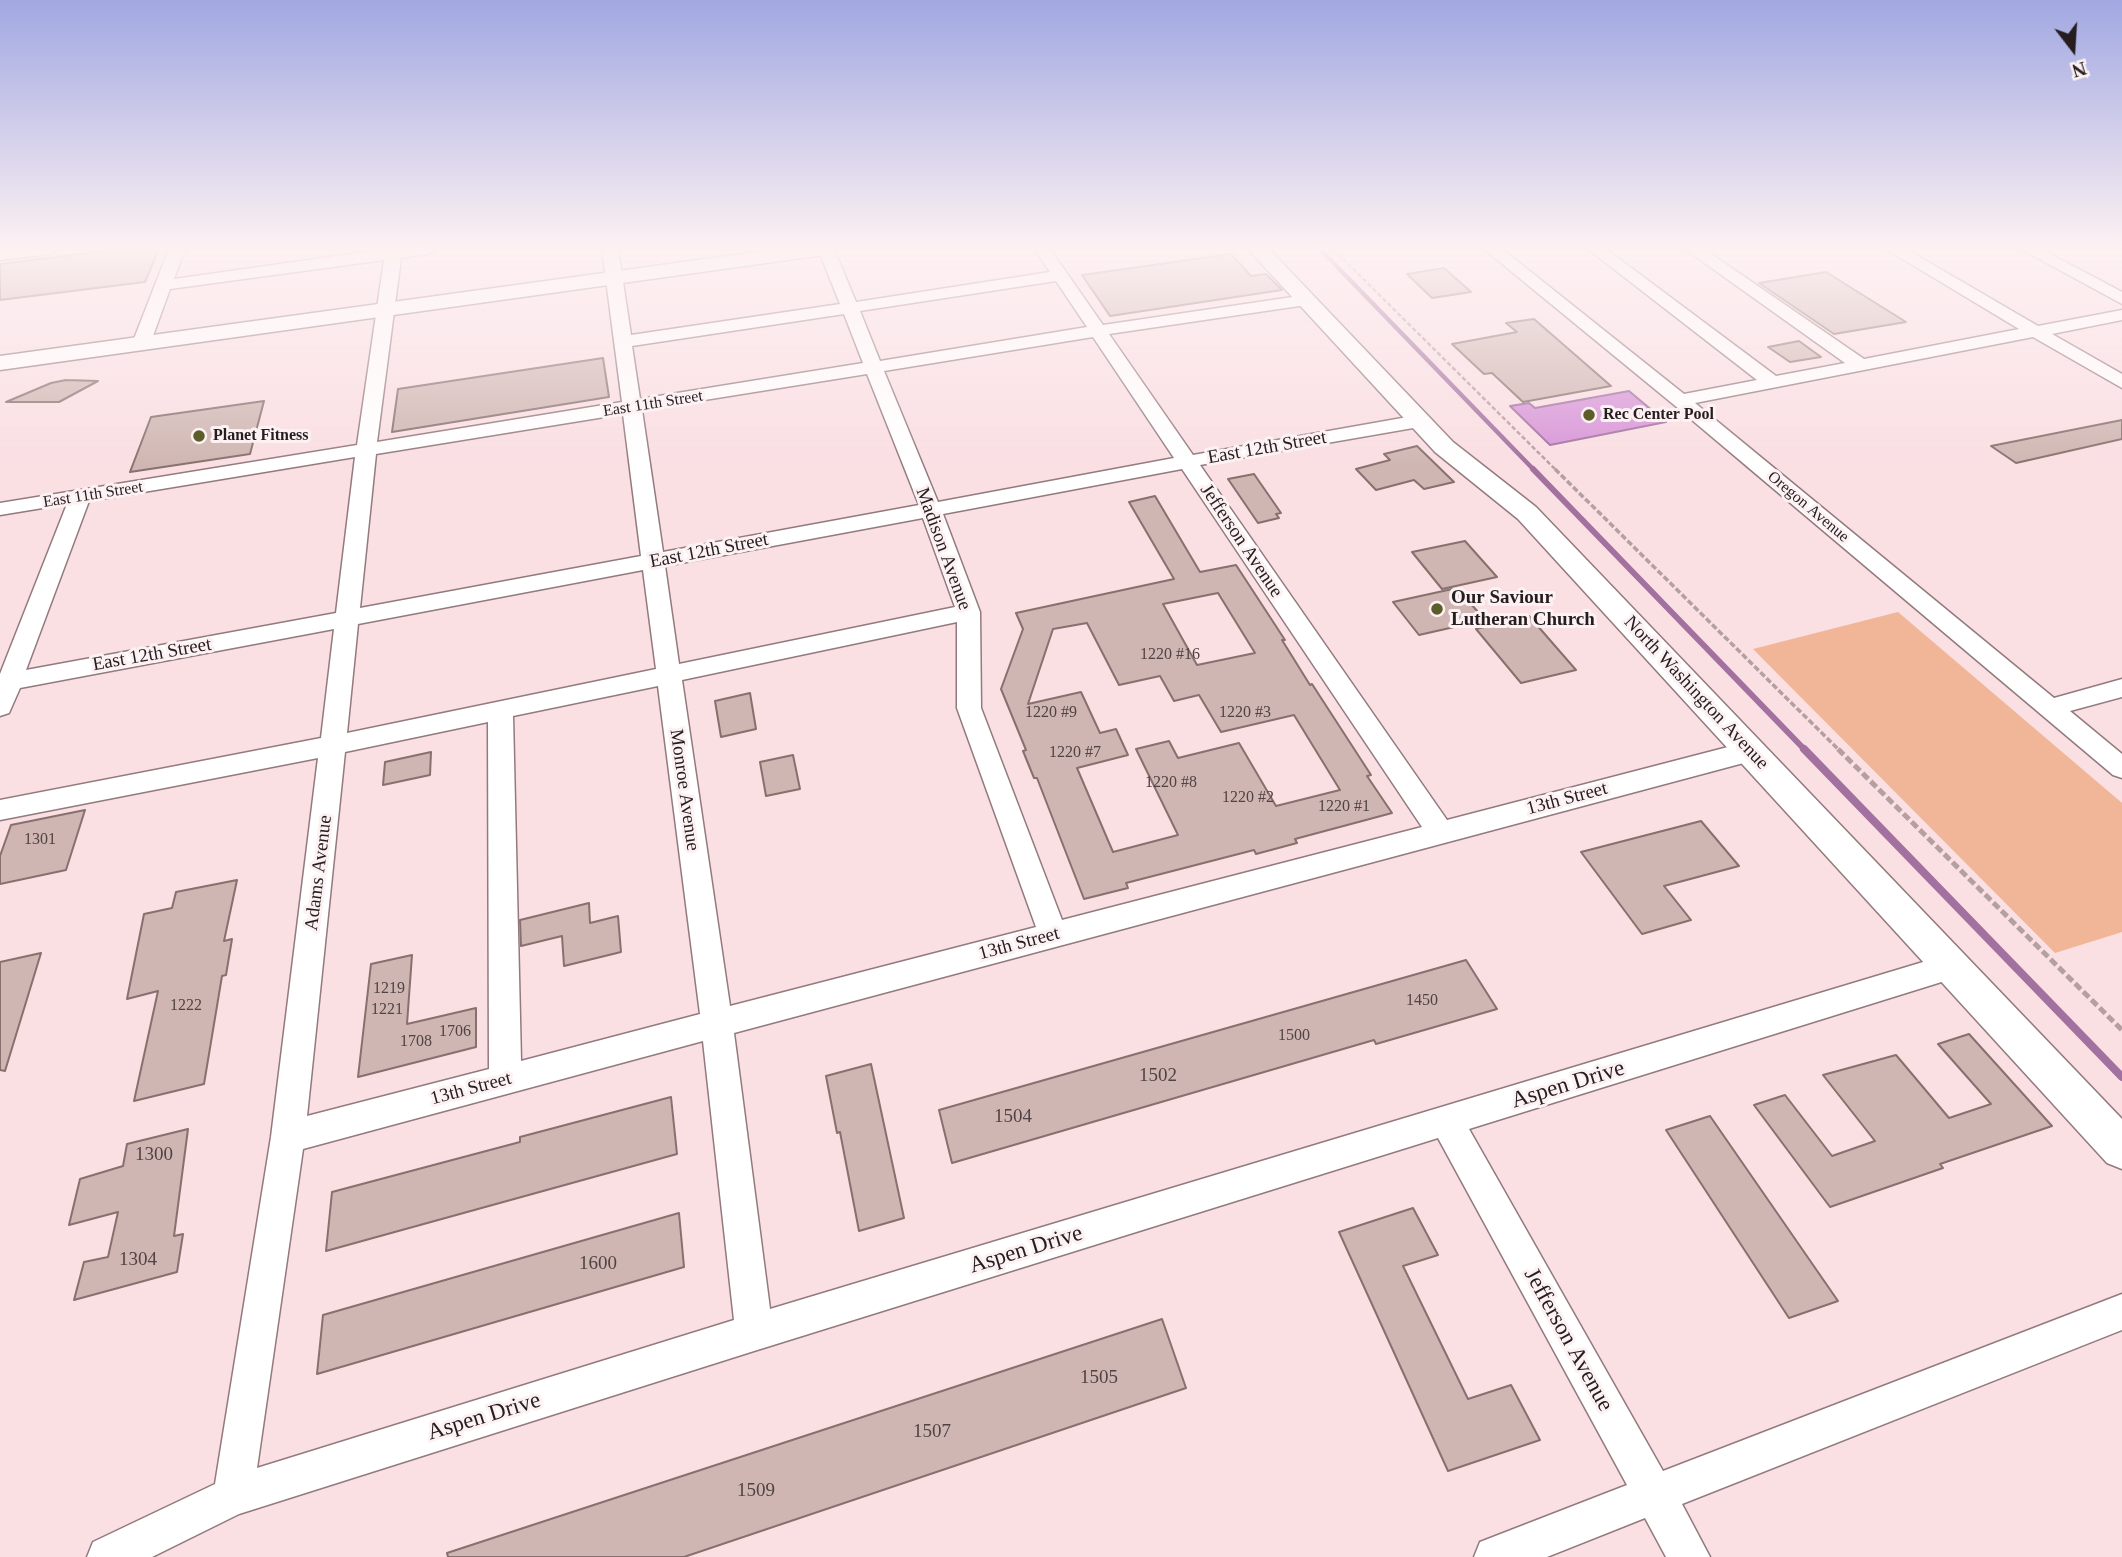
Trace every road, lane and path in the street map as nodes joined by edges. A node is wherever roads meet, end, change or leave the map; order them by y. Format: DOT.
graph roads {
  1 [pos="149,322"];
  2 [pos="303,322"];
  3 [pos="385,322"];
  4 [pos="619,322"];
  5 [pos="754,322"];
  6 [pos="855,322"];
  7 [pos="1090,322"];
  8 [pos="1159,322"];
  9 [pos="1326,322"];
  10 [pos="1406,322"];
  11 [pos="1582,322"];
  12 [pos="1692,322"];
  13 [pos="1798,322"];
  14 [pos="2019,322"];
  15 [pos="2083,322"];
  16 [pos="1096,331"];
  17 [pos="2035,331"];
  18 [pos="622,342"];
  19 [pos="141,344"];
  20 [pos="0,363"];
  21 [pos="1859,364"];
  22 [pos="874,368"];
  23 [pos="1772,382"];
  24 [pos="2122,382"];
  25 [pos="1680,400"];
  26 [pos="631,407"];
  27 [pos="1419,421"];
  28 [pos="366,450"];
  29 [pos="1186,462"];
  30 [pos="80,497"];
  31 [pos="0,509"];
  32 [pos="931,509"];
  33 [pos="653,561"];
  34 [pos="968,612"];
  35 [pos="349,618"];
  36 [pos="668,674"];
  37 [pos="5,682"];
  38 [pos="2122,688"];
  39 [pos="0,706"];
  40 [pos="2049,708"];
  41 [pos="500,710"];
  42 [pos="334,745"];
  43 [pos="1751,751"];
  44 [pos="2122,768"];
  45 [pos="0,810"];
  46 [pos="1440,832"];
  47 [pos="1054,934"];
  48 [pos="1952,966"];
  49 [pos="717,1024"];
  50 [pos="2122,1030"];
  51 [pos="505,1080"];
  52 [pos="1447,1122"];
  53 [pos="288,1137"];
  54 [pos="2122,1149"];
  55 [pos="2122,1312"];
  56 [pos="754,1332"];
  57 [pos="1654,1495"];
  58 [pos="233,1496"];
  59 [pos="108,1557"];
  60 [pos="1495,1557"];
  61 [pos="1689,1557"];
  1 -- 19 [label="street"];
  2 -- 19 [label="main road"];
  3 -- 28 [label="street, Adams Avenue"];
  4 -- 18 [label="street, Monroe Avenue"];
  5 -- 18 [label="street"];
  6 -- 22 [label="street, Madison Avenue"];
  7 -- 16 [label="street, Jefferson Avenue"];
  8 -- 16 [label="street, East 11th Street"];
  9 -- 27 [label="main road, North Washington Avenue"];
  10 -- 50 [label="path"];
  11 -- 25 [label="street, Oregon Avenue"];
  12 -- 23 [label="street"];
  13 -- 21 [label="street"];
  14 -- 17 [label="street"];
  15 -- 17 [label="street"];
  16 -- 22 [label="street, East 11th Street"];
  16 -- 29 [label="street, Jefferson Avenue"];
  17 -- 21 [label="street"];
  17 -- 24 [label="street"];
  18 -- 26 [label="street, Monroe Avenue"];
  19 -- 20 [label="main road"];
  21 -- 23 [label="street"];
  22 -- 26 [label="street, East 11th Street"];
  22 -- 32 [label="street, Madison Avenue"];
  23 -- 25 [label="street"];
  25 -- 40 [label="street, Oregon Avenue"];
  26 -- 28 [label="street, East 11th Street"];
  26 -- 33 [label="street, Monroe Avenue"];
  27 -- 29 [label="street, East 12th Street"];
  27 -- 43 [label="main road, North Washington Avenue"];
  28 -- 30 [label="street, East 11th Street"];
  28 -- 35 [label="street, Adams Avenue"];
  29 -- 32 [label="street, East 12th Street"];
  29 -- 46 [label="street, Jefferson Avenue"];
  30 -- 31 [label="street, East 11th Street"];
  30 -- 37 [label="street"];
  32 -- 33 [label="street, East 12th Street"];
  32 -- 34 [label="street, Madison Avenue"];
  33 -- 35 [label="street, East 12th Street"];
  33 -- 36 [label="street, Monroe Avenue"];
  34 -- 36 [label="street"];
  34 -- 47 [label="street, Madison Avenue"];
  35 -- 37 [label="street, East 12th Street"];
  35 -- 42 [label="street, Adams Avenue"];
  36 -- 41 [label="street"];
  36 -- 49 [label="street, Monroe Avenue"];
  37 -- 39 [label="street"];
  38 -- 40 [label="street"];
  40 -- 44 [label="street, Oregon Avenue"];
  41 -- 42 [label="street"];
  41 -- 51 [label="street"];
  42 -- 45 [label="street"];
  42 -- 53 [label="street, Adams Avenue"];
  43 -- 46 [label="street, 13th Street"];
  43 -- 48 [label="main road, North Washington Avenue"];
  46 -- 47 [label="street, 13th Street"];
  47 -- 49 [label="street, 13th Street"];
  48 -- 52 [label="street, Aspen Drive"];
  48 -- 54 [label="main road, North Washington Avenue"];
  49 -- 51 [label="street, 13th Street"];
  49 -- 56 [label="street, Monroe Avenue"];
  51 -- 53 [label="street, 13th Street"];
  52 -- 56 [label="street, Aspen Drive"];
  52 -- 57 [label="street, Jefferson Avenue"];
  53 -- 58 [label="street, Adams Avenue"];
  55 -- 57 [label="street"];
  56 -- 58 [label="street, Aspen Drive"];
  57 -- 60 [label="street"];
  57 -- 61 [label="street, Jefferson Avenue"];
  58 -- 59 [label="street, Aspen Drive"];
}
